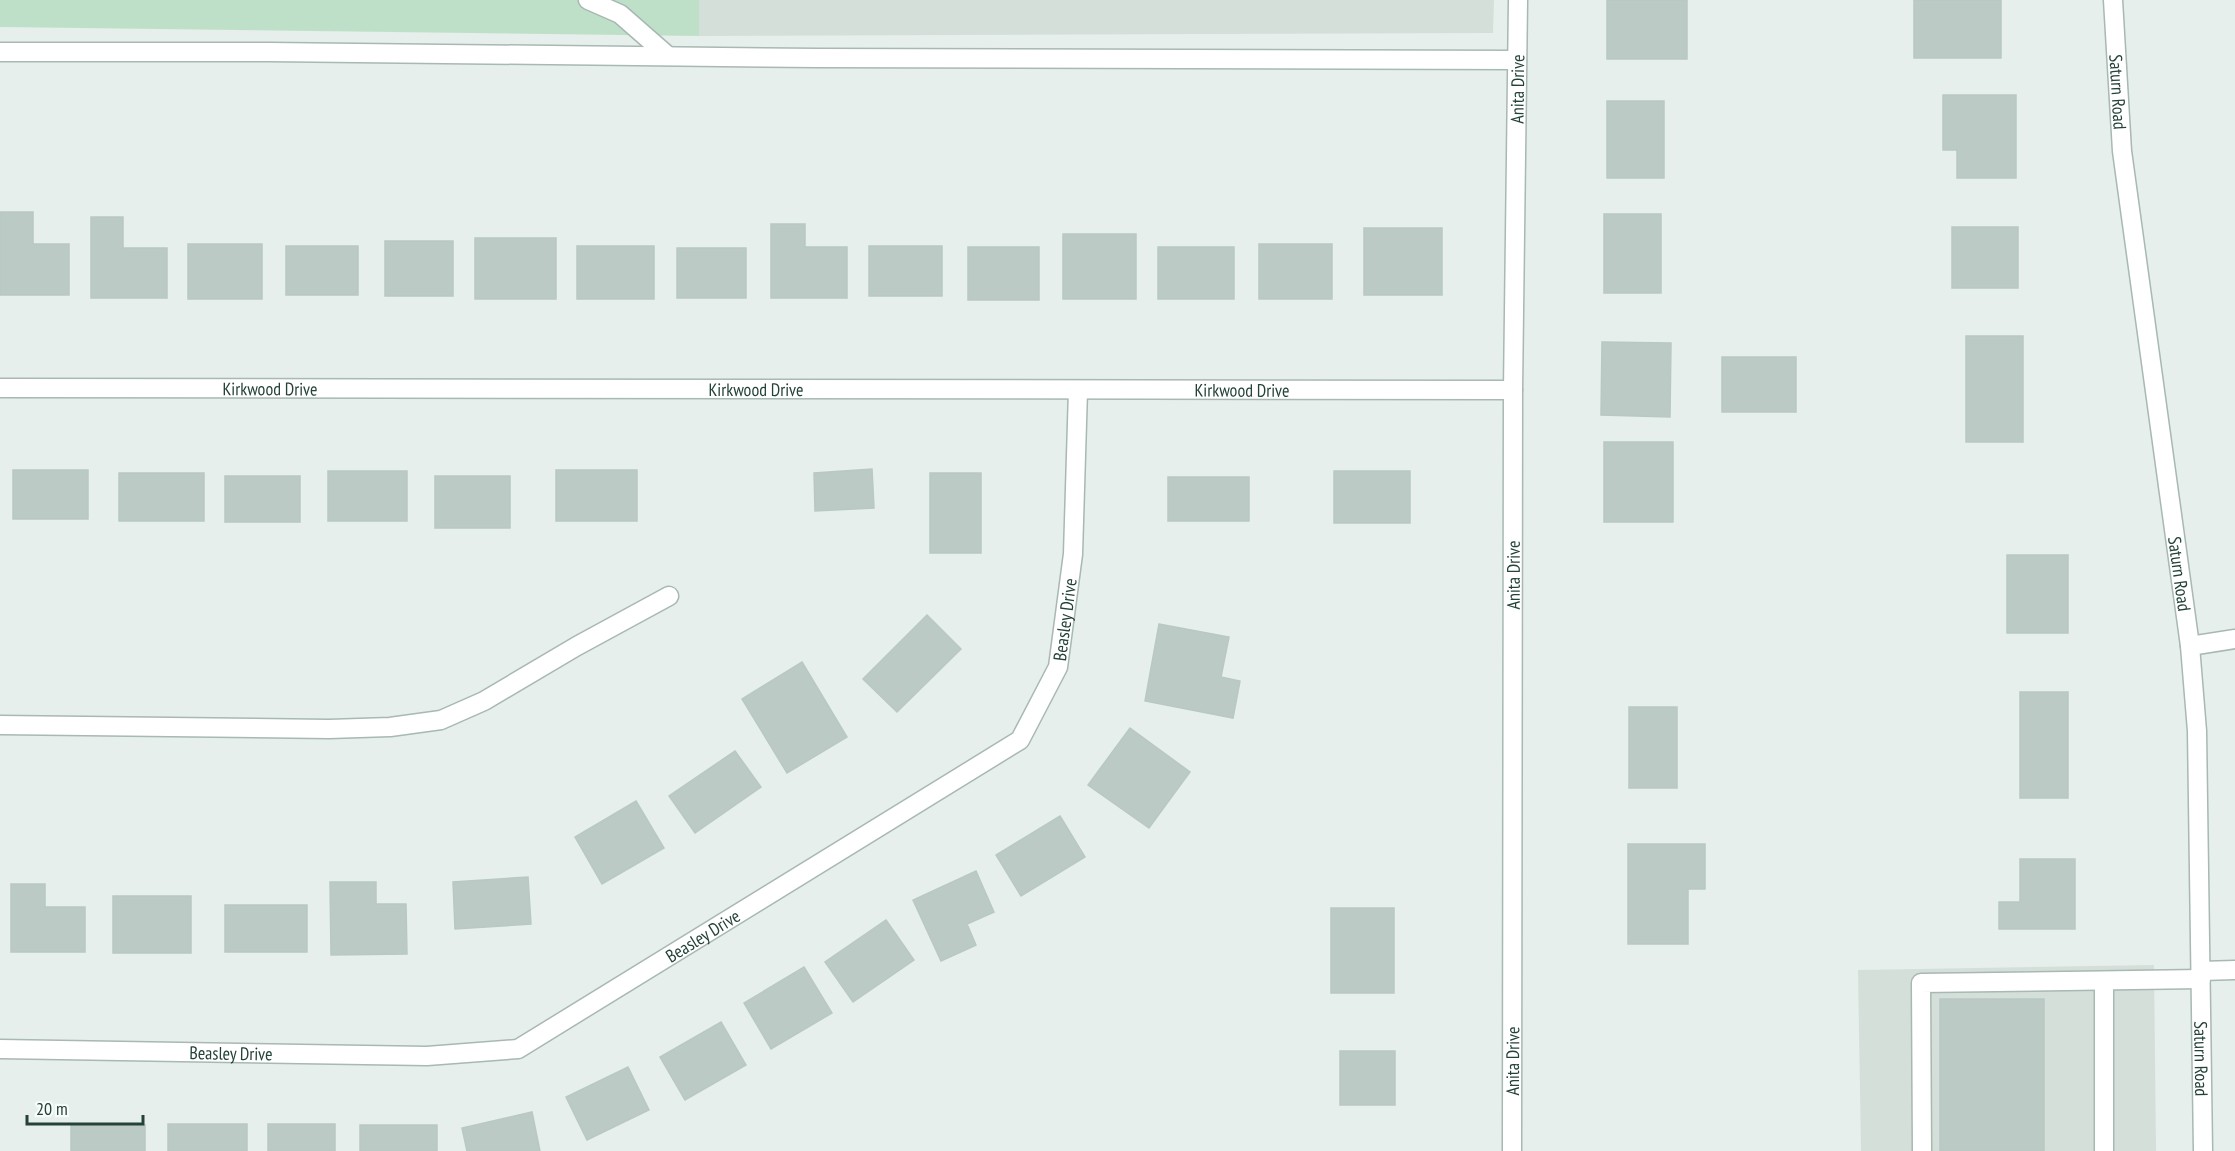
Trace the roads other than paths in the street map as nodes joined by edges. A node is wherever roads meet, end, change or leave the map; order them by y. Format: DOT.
graph roads {
  1 [pos="588,0"];
  2 [pos="1518,0"];
  3 [pos="2113,0"];
  4 [pos="0,52"];
  5 [pos="668,56"];
  6 [pos="1517,60"];
  7 [pos="0,388"];
  8 [pos="1078,390"];
  9 [pos="1513,390"];
  10 [pos="669,596"];
  11 [pos="2235,639"];
  12 [pos="2190,646"];
  13 [pos="0,725"];
  14 [pos="2235,970"];
  15 [pos="2200,975"];
  16 [pos="2104,981"];
  17 [pos="0,1049"];
  18 [pos="1512,1151"];
  19 [pos="1922,1151"];
  20 [pos="2104,1151"];
  21 [pos="2203,1151"];
  1 -- 5 [label="street"];
  2 -- 6 [label="street, Anita Drive"];
  3 -- 12 [label="street, Saturn Road"];
  4 -- 5 [label="street"];
  5 -- 6 [label="street"];
  6 -- 9 [label="street, Anita Drive"];
  7 -- 8 [label="street, Kirkwood Drive"];
  8 -- 9 [label="street, Kirkwood Drive"];
  8 -- 17 [label="street, Beasley Drive"];
  9 -- 18 [label="street, Anita Drive"];
  10 -- 13 [label="street"];
  11 -- 12 [label="street"];
  12 -- 15 [label="street, Saturn Road"];
  14 -- 15 [label="street"];
  15 -- 16 [label="street"];
  15 -- 21 [label="street, Saturn Road"];
  16 -- 19 [label="street"];
  16 -- 20 [label="street"];
}
